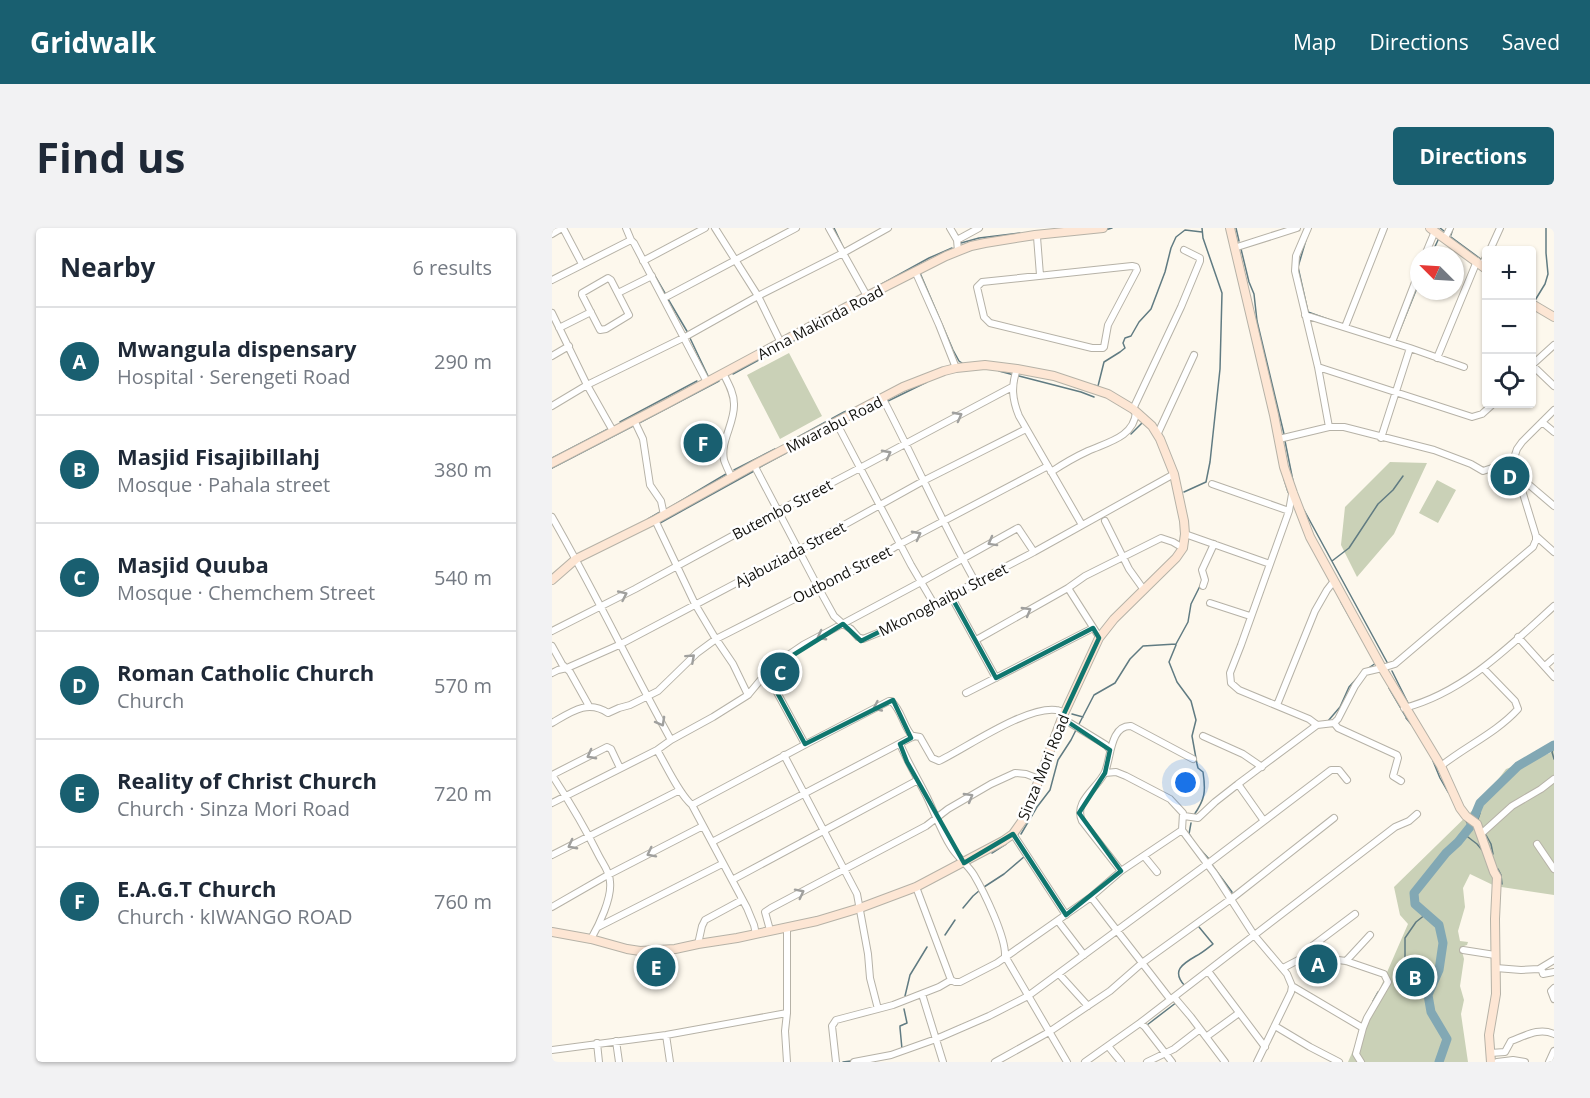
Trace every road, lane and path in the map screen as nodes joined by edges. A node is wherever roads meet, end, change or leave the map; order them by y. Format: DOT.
graph roads {
  1 [pos="563,228"];
  2 [pos="626,228"];
  3 [pos="705,228"];
  4 [pos="715,228"];
  5 [pos="796,228"];
  6 [pos="829,228"];
  7 [pos="888,228"];
  8 [pos="950,228"];
  9 [pos="978,228"];
  10 [pos="1103,228"];
  11 [pos="1230,228"];
  12 [pos="1297,228"];
  13 [pos="1308,228"];
  14 [pos="1384,228"];
  15 [pos="1450,228"];
  16 [pos="1500,228"];
  17 [pos="1432,229"];
  18 [pos="1063,230"];
  19 [pos="552,234"];
  20 [pos="1035,235"];
  21 [pos="1444,238"];
  22 [pos="631,240"];
  23 [pos="957,240"];
  24 [pos="1427,246"];
  25 [pos="1492,246"];
  26 [pos="1234,248"];
  27 [pos="1184,250"];
  28 [pos="957,251"];
  29 [pos="843,253"];
  30 [pos="735,259"];
  31 [pos="643,261"];
  32 [pos="1482,262"];
  33 [pos="582,264"];
  34 [pos="1482,265"];
  35 [pos="915,272"];
  36 [pos="1040,275"];
  37 [pos="652,276"];
  38 [pos="552,280"];
  39 [pos="618,293"];
  40 [pos="1410,295"];
  41 [pos="758,296"];
  42 [pos="867,296"];
  43 [pos="664,298"];
  44 [pos="1536,306"];
  45 [pos="591,312"];
  46 [pos="552,314"];
  47 [pos="1305,315"];
  48 [pos="1554,317"];
  49 [pos="1345,327"];
  50 [pos="559,328"];
  51 [pos="685,337"];
  52 [pos="1392,342"];
  53 [pos="781,343"];
  54 [pos="1554,345"];
  55 [pos="568,346"];
  56 [pos="1410,348"];
  57 [pos="1194,355"];
  58 [pos="552,356"];
  59 [pos="1437,358"];
  60 [pos="1536,361"];
  61 [pos="1318,367"];
  62 [pos="1464,367"];
  63 [pos="956,368"];
  64 [pos="1017,369"];
  65 [pos="1536,369"];
  66 [pos="723,373"];
  67 [pos="707,382"];
  68 [pos="587,385"];
  69 [pos="1554,386"];
  70 [pos="1012,387"];
  71 [pos="1396,393"];
  72 [pos="883,399"];
  73 [pos="552,405"];
  74 [pos="1489,408"];
  75 [pos="1134,410"];
  76 [pos="1554,410"];
  77 [pos="634,420"];
  78 [pos="836,422"];
  79 [pos="1542,422"];
  80 [pos="1329,427"];
  81 [pos="1026,429"];
  82 [pos="613,430"];
  83 [pos="1554,432"];
  84 [pos="1158,433"];
  85 [pos="1381,438"];
  86 [pos="1279,439"];
  87 [pos="907,443"];
  88 [pos="1513,461"];
  89 [pos="552,463"];
  90 [pos="754,465"];
  91 [pos="860,468"];
  92 [pos="1049,469"];
  93 [pos="1174,474"];
  94 [pos="1519,476"];
  95 [pos="732,478"];
  96 [pos="925,480"];
  97 [pos="1212,484"];
  98 [pos="1293,493"];
  99 [pos="880,506"];
  100 [pos="1554,506"];
  101 [pos="778,511"];
  102 [pos="1289,511"];
  103 [pos="664,515"];
  104 [pos="552,517"];
  105 [pos="655,520"];
  106 [pos="944,521"];
  107 [pos="1105,521"];
  108 [pos="1083,525"];
  109 [pos="1185,534"];
  110 [pos="1536,536"];
  111 [pos="900,544"];
  112 [pos="1214,544"];
  113 [pos="1183,548"];
  114 [pos="799,550"];
  115 [pos="1034,552"];
  116 [pos="1554,552"];
  117 [pos="1122,557"];
  118 [pos="962,558"];
  119 [pos="576,559"];
  120 [pos="1270,564"];
  121 [pos="678,566"];
  122 [pos="552,580"];
  123 [pos="1334,581"];
  124 [pos="921,582"];
  125 [pos="976,583"];
  126 [pos="1203,586"];
  127 [pos="818,587"];
  128 [pos="1068,588"];
  129 [pos="1144,590"];
  130 [pos="951,596"];
  131 [pos="1210,603"];
  132 [pos="695,604"];
  133 [pos="934,604"];
  134 [pos="600,606"];
  135 [pos="1554,606"];
  136 [pos="1250,616"];
  137 [pos="843,624"];
  138 [pos="1093,628"];
  139 [pos="552,631"];
  140 [pos="1518,637"];
  141 [pos="1099,638"];
  142 [pos="716,639"];
  143 [pos="976,640"];
  144 [pos="619,645"];
  145 [pos="552,646"];
  146 [pos="1554,658"];
  147 [pos="1545,666"];
  148 [pos="567,668"];
  149 [pos="1382,668"];
  150 [pos="1483,668"];
  151 [pos="766,672"];
  152 [pos="552,673"];
  153 [pos="1554,677"];
  154 [pos="996,678"];
  155 [pos="966,693"];
  156 [pos="748,695"];
  157 [pos="647,697"];
  158 [pos="1277,705"];
  159 [pos="589,706"];
  160 [pos="1404,708"];
  161 [pos="1063,716"];
  162 [pos="552,723"];
  163 [pos="1334,723"];
  164 [pos="1317,725"];
  165 [pos="1203,736"];
  166 [pos="913,737"];
  167 [pos="671,740"];
  168 [pos="805,744"];
  169 [pos="900,744"];
  170 [pos="657,750"];
  171 [pos="1110,750"];
  172 [pos="784,755"];
  173 [pos="1193,759"];
  174 [pos="1440,766"];
  175 [pos="1262,767"];
  176 [pos="620,768"];
  177 [pos="1105,772"];
  178 [pos="552,775"];
  179 [pos="1040,779"];
  180 [pos="1554,779"];
  181 [pos="918,780"];
  182 [pos="1347,780"];
  183 [pos="1401,781"];
  184 [pos="1238,784"];
  185 [pos="680,790"];
  186 [pos="805,795"];
  187 [pos="566,796"];
  188 [pos="552,803"];
  189 [pos="692,805"];
  190 [pos="1417,814"];
  191 [pos="1184,816"];
  192 [pos="1334,818"];
  193 [pos="936,819"];
  194 [pos="1264,820"];
  195 [pos="703,826"];
  196 [pos="1182,830"];
  197 [pos="823,831"];
  198 [pos="1013,834"];
  199 [pos="1481,834"];
  200 [pos="589,836"];
  201 [pos="712,842"];
  202 [pos="1537,844"];
  203 [pos="552,855"];
  204 [pos="1144,856"];
  205 [pos="964,863"];
  206 [pos="722,864"];
  207 [pos="1207,864"];
  208 [pos="844,869"];
  209 [pos="1554,869"];
  210 [pos="1121,871"];
  211 [pos="1157,872"];
  212 [pos="609,874"];
  213 [pos="732,879"];
  214 [pos="916,887"];
  215 [pos="1091,897"];
  216 [pos="1231,898"];
  217 [pos="741,900"];
  218 [pos="552,907"];
  219 [pos="860,908"];
  220 [pos="1355,914"];
  221 [pos="1066,915"];
  222 [pos="1058,921"];
  223 [pos="598,927"];
  224 [pos="787,928"];
  225 [pos="770,930"];
  226 [pos="1117,931"];
  227 [pos="552,932"];
  228 [pos="756,934"];
  229 [pos="1370,934"];
  230 [pos="1254,935"];
  231 [pos="591,939"];
  232 [pos="698,944"];
  233 [pos="1463,950"];
  234 [pos="1084,955"];
  235 [pos="1495,955"];
  236 [pos="1005,956"];
  237 [pos="1306,956"];
  238 [pos="1554,960"];
  239 [pos="1346,961"];
  240 [pos="1142,963"];
  241 [pos="1283,968"];
  242 [pos="1496,968"];
  243 [pos="1541,968"];
  244 [pos="1208,970"];
  245 [pos="1554,972"];
  246 [pos="1059,974"];
  247 [pos="951,980"];
  248 [pos="1292,987"];
  249 [pos="1554,988"];
  250 [pos="922,994"];
  251 [pos="1028,996"];
  252 [pos="1172,998"];
  253 [pos="1554,999"];
  254 [pos="1088,1006"];
  255 [pos="878,1009"];
  256 [pos="787,1013"];
  257 [pos="1239,1013"];
  258 [pos="1140,1023"];
  259 [pos="1275,1026"];
  260 [pos="1363,1028"];
  261 [pos="1200,1029"];
  262 [pos="1049,1032"];
  263 [pos="1554,1034"];
  264 [pos="666,1035"];
  265 [pos="1206,1037"];
  266 [pos="936,1039"];
  267 [pos="616,1041"];
  268 [pos="597,1043"];
  269 [pos="1108,1046"];
  270 [pos="1265,1047"];
  271 [pos="552,1050"];
  272 [pos="1554,1051"];
  273 [pos="1165,1053"];
  274 [pos="1491,1057"];
  275 [pos="599,1062"];
  276 [pos="619,1062"];
  277 [pos="670,1062"];
  278 [pos="788,1062"];
  279 [pos="836,1062"];
  280 [pos="854,1062"];
  281 [pos="943,1062"];
  282 [pos="995,1062"];
  283 [pos="1067,1062"];
  284 [pos="1085,1062"];
  285 [pos="1121,1062"];
  286 [pos="1147,1062"];
  287 [pos="1172,1062"];
  288 [pos="1226,1062"];
  289 [pos="1257,1062"];
  290 [pos="1339,1062"];
  291 [pos="1361,1062"];
  292 [pos="1497,1062"];
  293 [pos="1525,1062"];
  294 [pos="1549,1062"];
  1 -- 19 [label="street"];
  1 -- 33 [label="street"];
  2 -- 22 [label="street"];
  3 -- 31 [label="street"];
  4 -- 30 [label="street"];
  5 -- 30 [label="street"];
  6 -- 29 [label="street"];
  7 -- 29 [label="street"];
  8 -- 23 [label="street"];
  9 -- 23 [label="street"];
  10 -- 18 [label="street, Anna Makinda Road"];
  11 -- 26 [label="street"];
  12 -- 26 [label="street"];
  13 -- 47 [label="street"];
  14 -- 49 [label="street"];
  15 -- 21 [label="street"];
  16 -- 25 [label="street"];
  17 -- 21 [label="street"];
  17 -- 24 [label="street"];
  18 -- 20 [label="street, Anna Makinda Road"];
  20 -- 28 [label="street, Anna Makinda Road"];
  20 -- 36 [label="street"];
  21 -- 32 [label="street"];
  22 -- 31 [label="street"];
  22 -- 33 [label="street"];
  23 -- 28 [label="street"];
  26 -- 86 [label="street"];
  27 -- 75 [label="street, Outbond Street"];
  28 -- 35 [label="street, Anna Makinda Road"];
  29 -- 41 [label="street"];
  29 -- 42 [label="street"];
  30 -- 41 [label="street"];
  30 -- 43 [label="street"];
  31 -- 37 [label="street"];
  33 -- 38 [label="street"];
  34 -- 59 [label="street"];
  35 -- 42 [label="street, Anna Makinda Road"];
  35 -- 63 [label="street"];
  36 -- 36 [label="street"];
  37 -- 39 [label="street"];
  37 -- 43 [label="street"];
  39 -- 45 [label="street"];
  39 -- 45 [label="street"];
  40 -- 52 [label="street"];
  41 -- 51 [label="street"];
  41 -- 53 [label="street"];
  42 -- 53 [label="street, Anna Makinda Road"];
  43 -- 51 [label="street"];
  44 -- 48 [label="street"];
  45 -- 50 [label="street"];
  46 -- 50 [label="street"];
  47 -- 49 [label="street"];
  47 -- 61 [label="street"];
  49 -- 52 [label="street"];
  50 -- 55 [label="street"];
  51 -- 67 [label="street"];
  51 -- 68 [label="street"];
  52 -- 56 [label="street"];
  53 -- 66 [label="street, Anna Makinda Road"];
  54 -- 60 [label="street"];
  55 -- 58 [label="street"];
  55 -- 68 [label="street"];
  56 -- 59 [label="street"];
  56 -- 71 [label="street"];
  57 -- 84 [label="street"];
  59 -- 62 [label="street"];
  61 -- 71 [label="street"];
  61 -- 80 [label="street"];
  63 -- 64 [label="street, Mwarabu Road"];
  63 -- 72 [label="street, Mwarabu Road"];
  64 -- 70 [label="street"];
  64 -- 75 [label="street, Mwarabu Road"];
  65 -- 69 [label="street"];
  66 -- 67 [label="street, Anna Makinda Road"];
  66 -- 95 [label="street"];
  67 -- 77 [label="street, Anna Makinda Road"];
  68 -- 73 [label="street"];
  68 -- 82 [label="street"];
  70 -- 81 [label="street"];
  87 -- 70 [label="street, Butembo Street, one-way"];
  71 -- 74 [label="street"];
  71 -- 85 [label="street"];
  72 -- 78 [label="street, Mwarabu Road"];
  72 -- 87 [label="street"];
  75 -- 84 [label="street"];
  75 -- 92 [label="street, Outbond Street"];
  76 -- 79 [label="street"];
  77 -- 82 [label="street, Anna Makinda Road"];
  77 -- 103 [label="street"];
  78 -- 90 [label="street, Mwarabu Road"];
  78 -- 91 [label="street"];
  79 -- 83 [label="street"];
  79 -- 88 [label="street"];
  80 -- 85 [label="street"];
  80 -- 86 [label="street"];
  81 -- 92 [label="street"];
  81 -- 96 [label="street, Ajabuziada Street"];
  82 -- 89 [label="street, Anna Makinda Road"];
  84 -- 93 [label="street"];
  85 -- 88 [label="street"];
  86 -- 98 [label="street"];
  91 -- 87 [label="street, Butembo Street, one-way"];
  87 -- 96 [label="street"];
  88 -- 94 [label="street"];
  90 -- 95 [label="street, Mwarabu Road"];
  90 -- 101 [label="street, Mkonoghaibu Street"];
  91 -- 99 [label="street"];
  91 -- 101 [label="street, Butembo Street"];
  92 -- 106 [label="street, Outbond Street"];
  92 -- 108 [label="street"];
  93 -- 108 [label="street, Mkonoghaibu Street"];
  93 -- 109 [label="street"];
  94 -- 100 [label="street"];
  94 -- 110 [label="street"];
  95 -- 103 [label="street, Mwarabu Road"];
  96 -- 99 [label="street, Ajabuziada Street"];
  96 -- 106 [label="street"];
  97 -- 102 [label="street"];
  98 -- 102 [label="street"];
  98 -- 123 [label="street"];
  99 -- 111 [label="street"];
  99 -- 114 [label="street, Ajabuziada Street"];
  101 -- 114 [label="street, Mkonoghaibu Street"];
  101 -- 121 [label="street, Butembo Street"];
  102 -- 120 [label="street"];
  103 -- 105 [label="street, Mwarabu Road"];
  104 -- 119 [label="street"];
  105 -- 119 [label="street, Mwarabu Road"];
  105 -- 121 [label="street"];
  111 -- 106 [label="street, Outbond Street, one-way"];
  106 -- 118 [label="street"];
  107 -- 117 [label="street"];
  108 -- 115 [label="street, Mkonoghaibu Street"];
  109 -- 112 [label="street"];
  109 -- 113 [label="street"];
  110 -- 116 [label="street"];
  110 -- 149 [label="street"];
  111 -- 124 [label="street"];
  111 -- 127 [label="street, Outbond Street"];
  112 -- 120 [label="street"];
  112 -- 126 [label="street"];
  113 -- 117 [label="street"];
  113 -- 129 [label="street, Sinza Mori Road"];
  114 -- 127 [label="street, Mkonoghaibu Street"];
  114 -- 132 [label="street, Ajabuziada Street"];
  115 -- 118 [label="street, one-way"];
  115 -- 125 [label="street, Mkonoghaibu Street"];
  117 -- 128 [label="street"];
  117 -- 129 [label="street"];
  118 -- 124 [label="street"];
  118 -- 125 [label="street"];
  119 -- 122 [label="street, Mwarabu Road"];
  119 -- 134 [label="street"];
  120 -- 136 [label="street"];
  121 -- 132 [label="street"];
  134 -- 121 [label="street, Butembo Street, one-way"];
  123 -- 149 [label="street"];
  123 -- 158 [label="street"];
  124 -- 133 [label="street"];
  124 -- 137 [label="street"];
  125 -- 130 [label="street, Mkonoghaibu Street"];
  127 -- 137 [label="street, Mkonoghaibu Street"];
  127 -- 142 [label="street, Outbond Street"];
  128 -- 138 [label="street"];
  143 -- 128 [label="street, one-way"];
  129 -- 141 [label="street, Sinza Mori Road"];
  130 -- 133 [label="street, Mkonoghaibu Street"];
  130 -- 143 [label="street"];
  131 -- 136 [label="street"];
  132 -- 142 [label="street"];
  132 -- 144 [label="street, Ajabuziada Street"];
  133 -- 137 [label="street, Mkonoghaibu Street"];
  134 -- 139 [label="street, Butembo Street"];
  134 -- 144 [label="street"];
  135 -- 140 [label="street"];
  136 -- 158 [label="street"];
  137 -- 151 [label="street, one-way"];
  138 -- 141 [label="street"];
  138 -- 154 [label="street"];
  140 -- 147 [label="street"];
  140 -- 150 [label="street"];
  141 -- 161 [label="street, Sinza Mori Road"];
  142 -- 156 [label="street"];
  157 -- 142 [label="street, Outbond Street, one-way"];
  143 -- 154 [label="street"];
  144 -- 148 [label="street, Ajabuziada Street"];
  144 -- 157 [label="street"];
  145 -- 148 [label="street"];
  146 -- 147 [label="street"];
  147 -- 153 [label="street"];
  148 -- 152 [label="street, Ajabuziada Street"];
  148 -- 159 [label="street"];
  149 -- 160 [label="street"];
  149 -- 163 [label="street"];
  150 -- 160 [label="street"];
  150 -- 174 [label="street"];
  151 -- 156 [label="street"];
  151 -- 168 [label="street"];
  154 -- 155 [label="street"];
  156 -- 167 [label="street"];
  157 -- 159 [label="street, Outbond Street"];
  157 -- 167 [label="street, one-way"];
  158 -- 164 [label="street"];
  159 -- 162 [label="street"];
  160 -- 174 [label="street"];
  161 -- 166 [label="street"];
  161 -- 171 [label="street"];
  161 -- 179 [label="street, Sinza Mori Road"];
  163 -- 164 [label="street"];
  163 -- 183 [label="street"];
  164 -- 175 [label="street"];
  165 -- 175 [label="street"];
  166 -- 168 [label="street, one-way"];
  166 -- 169 [label="street"];
  167 -- 170 [label="street"];
  168 -- 172 [label="street"];
  169 -- 181 [label="street"];
  169 -- 186 [label="street"];
  170 -- 176 [label="street"];
  170 -- 185 [label="street"];
  171 -- 173 [label="street"];
  171 -- 177 [label="street"];
  172 -- 186 [label="street"];
  172 -- 189 [label="street"];
  174 -- 199 [label="street"];
  175 -- 184 [label="street"];
  176 -- 178 [label="street, one-way"];
  176 -- 187 [label="street"];
  177 -- 191 [label="street"];
  177 -- 210 [label="street"];
  178 -- 187 [label="street"];
  193 -- 179 [label="street, one-way"];
  179 -- 198 [label="street, Sinza Mori Road"];
  180 -- 199 [label="street"];
  181 -- 193 [label="street"];
  181 -- 197 [label="street"];
  182 -- 194 [label="street"];
  184 -- 191 [label="street"];
  184 -- 194 [label="street"];
  185 -- 189 [label="street"];
  185 -- 200 [label="street"];
  186 -- 197 [label="street"];
  186 -- 201 [label="street"];
  187 -- 188 [label="street"];
  187 -- 200 [label="street"];
  189 -- 195 [label="street"];
  190 -- 230 [label="street"];
  191 -- 196 [label="street"];
  192 -- 216 [label="street"];
  193 -- 205 [label="street"];
  193 -- 208 [label="street"];
  194 -- 207 [label="street"];
  195 -- 201 [label="street"];
  195 -- 212 [label="street, one-way"];
  196 -- 204 [label="street"];
  196 -- 207 [label="street"];
  197 -- 208 [label="street"];
  197 -- 213 [label="street"];
  198 -- 205 [label="street, Sinza Mori Road"];
  198 -- 221 [label="street"];
  199 -- 235 [label="street"];
  200 -- 203 [label="street, one-way"];
  200 -- 212 [label="street"];
  201 -- 206 [label="street"];
  202 -- 209 [label="street"];
  204 -- 210 [label="street"];
  204 -- 211 [label="street"];
  205 -- 214 [label="street, Sinza Mori Road"];
  205 -- 236 [label="street"];
  206 -- 213 [label="street"];
  206 -- 223 [label="street"];
  207 -- 216 [label="street"];
  207 -- 226 [label="street"];
  208 -- 219 [label="street"];
  225 -- 208 [label="street, one-way"];
  210 -- 215 [label="street"];
  212 -- 218 [label="street"];
  212 -- 223 [label="street"];
  213 -- 217 [label="street"];
  214 -- 219 [label="street, Sinza Mori Road"];
  214 -- 247 [label="street"];
  215 -- 221 [label="street"];
  215 -- 226 [label="street"];
  216 -- 230 [label="street"];
  216 -- 240 [label="street"];
  217 -- 228 [label="street"];
  217 -- 232 [label="street"];
  219 -- 224 [label="street, Sinza Mori Road"];
  219 -- 255 [label="street"];
  220 -- 237 [label="street"];
  221 -- 222 [label="street"];
  222 -- 234 [label="street"];
  222 -- 236 [label="street"];
  223 -- 231 [label="street"];
  224 -- 225 [label="street, Sinza Mori Road"];
  224 -- 256 [label="street"];
  225 -- 228 [label="street, Sinza Mori Road"];
  226 -- 234 [label="street"];
  226 -- 240 [label="street"];
  227 -- 231 [label="street, Sinza Mori Road"];
  228 -- 232 [label="street, Sinza Mori Road"];
  229 -- 239 [label="street"];
  230 -- 241 [label="street"];
  230 -- 244 [label="street"];
  231 -- 232 [label="street, Sinza Mori Road"];
  233 -- 235 [label="street"];
  234 -- 246 [label="street"];
  235 -- 242 [label="street"];
  236 -- 247 [label="street"];
  236 -- 251 [label="street"];
  237 -- 239 [label="street"];
  237 -- 241 [label="street"];
  238 -- 243 [label="street"];
  239 -- 260 [label="street"];
  240 -- 252 [label="street"];
  240 -- 254 [label="street"];
  241 -- 248 [label="street"];
  242 -- 243 [label="street"];
  242 -- 274 [label="street"];
  243 -- 245 [label="street"];
  244 -- 252 [label="street"];
  244 -- 257 [label="street"];
  246 -- 251 [label="street"];
  246 -- 254 [label="street"];
  247 -- 250 [label="street"];
  248 -- 259 [label="street"];
  248 -- 260 [label="street"];
  249 -- 253 [label="street"];
  250 -- 255 [label="street"];
  250 -- 266 [label="street"];
  251 -- 262 [label="street"];
  251 -- 266 [label="street"];
  252 -- 258 [label="street"];
  252 -- 261 [label="street"];
  254 -- 262 [label="street"];
  255 -- 279 [label="street"];
  256 -- 264 [label="street"];
  256 -- 278 [label="street"];
  257 -- 265 [label="street"];
  257 -- 270 [label="street"];
  258 -- 269 [label="street"];
  258 -- 273 [label="street"];
  259 -- 270 [label="street"];
  259 -- 290 [label="street"];
  260 -- 291 [label="street"];
  261 -- 265 [label="street"];
  261 -- 273 [label="street"];
  262 -- 282 [label="street"];
  262 -- 283 [label="street"];
  263 -- 274 [label="street"];
  264 -- 267 [label="street"];
  264 -- 277 [label="street"];
  265 -- 288 [label="street"];
  266 -- 280 [label="street"];
  266 -- 281 [label="street"];
  267 -- 268 [label="street"];
  267 -- 276 [label="street"];
  268 -- 271 [label="street"];
  268 -- 275 [label="street"];
  269 -- 284 [label="street"];
  269 -- 285 [label="street"];
  270 -- 289 [label="street"];
  272 -- 294 [label="street"];
  273 -- 286 [label="street"];
  273 -- 287 [label="street"];
  292 -- 293 [label="street"];
}
